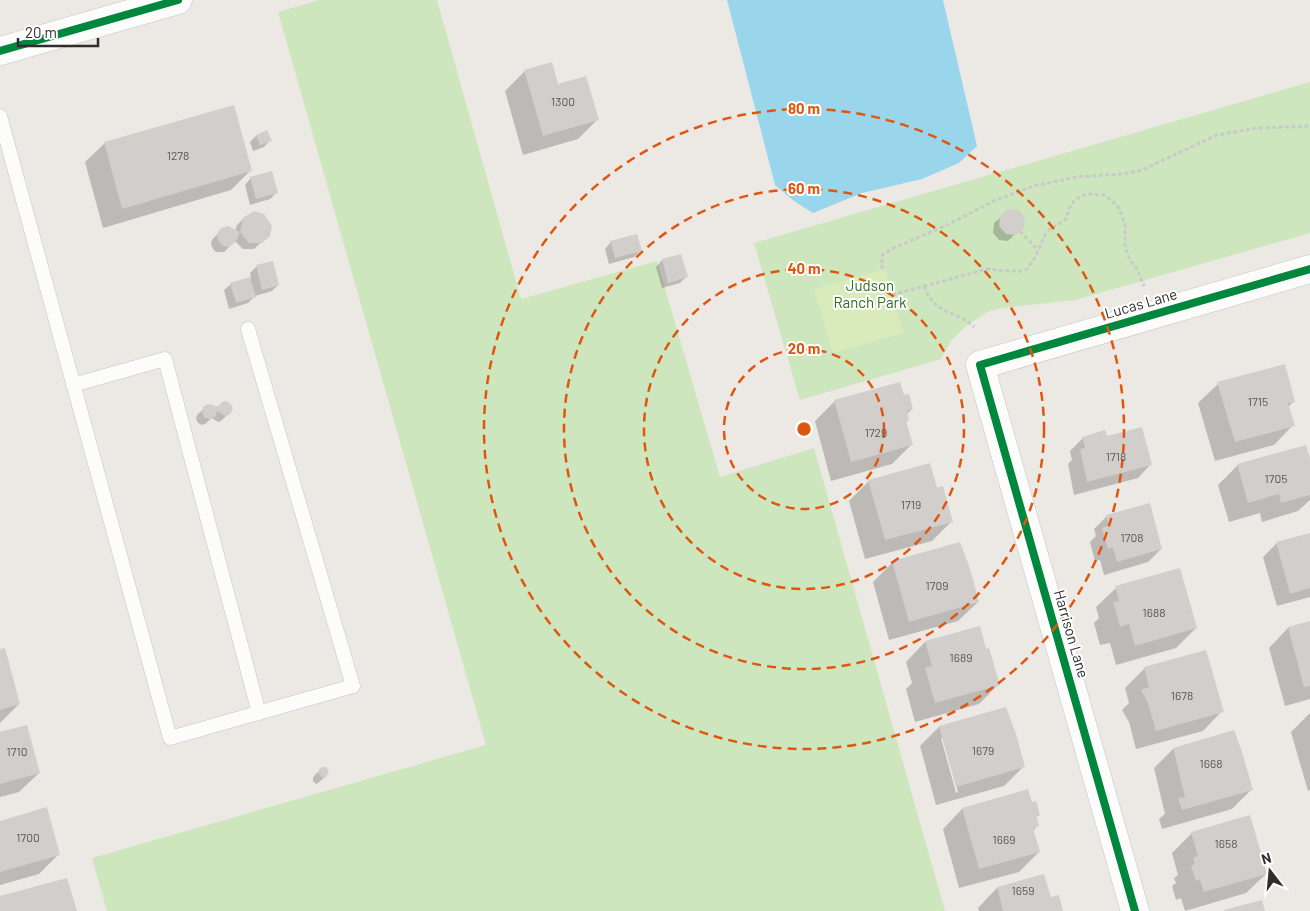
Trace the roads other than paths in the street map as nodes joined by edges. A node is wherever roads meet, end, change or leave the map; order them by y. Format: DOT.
graph roads {
  1 [pos="178,0"];
  2 [pos="0,51"];
  3 [pos="0,116"];
  4 [pos="1310,269"];
  5 [pos="248,330"];
  6 [pos="980,365"];
  7 [pos="74,385"];
  8 [pos="259,712"];
  9 [pos="1136,911"];
  1 -- 2 [label="street"];
  3 -- 7 [label="lane"];
  4 -- 6 [label="street, Lucas Lane"];
  5 -- 8 [label="lane"];
  6 -- 9 [label="street, Harrison Lane"];
  7 -- 8 [label="lane"];
  7 -- 8 [label="lane"];
}
